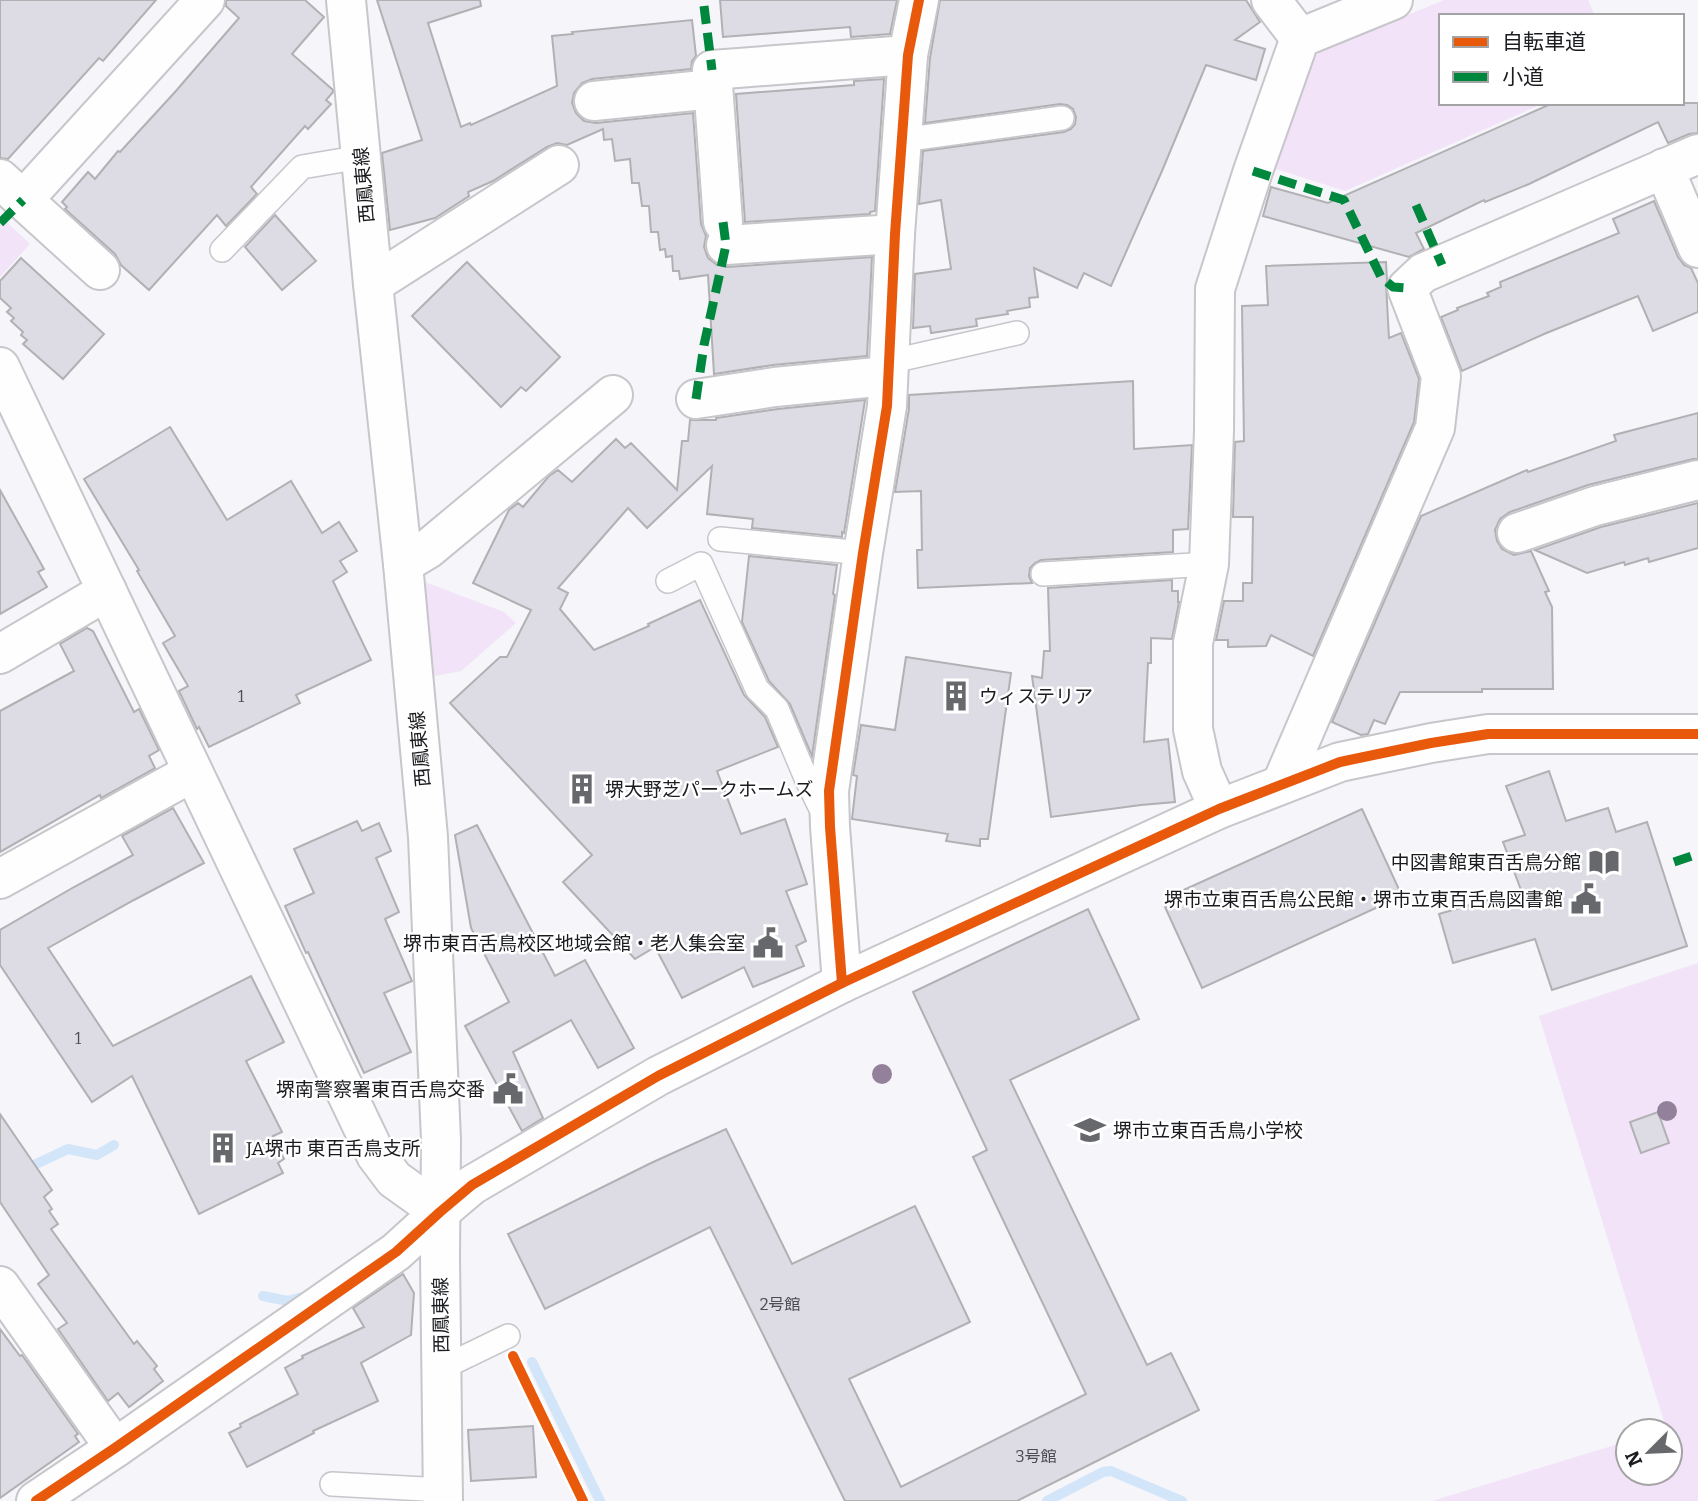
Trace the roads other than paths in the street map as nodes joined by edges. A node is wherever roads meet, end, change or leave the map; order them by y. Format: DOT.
graph roads {
  1 [pos="205,0"];
  2 [pos="346,0"];
  3 [pos="919,0"];
  4 [pos="1271,0"];
  5 [pos="1392,0"];
  6 [pos="1300,38"];
  7 [pos="908,55"];
  8 [pos="713,89"];
  9 [pos="594,101"];
  10 [pos="1062,118"];
  11 [pos="901,140"];
  12 [pos="361,157"];
  13 [pos="1681,161"];
  14 [pos="559,165"];
  15 [pos="11,190"];
  16 [pos="895,234"];
  17 [pos="1698,248"];
  18 [pos="222,250"];
  19 [pos="100,270"];
  20 [pos="373,284"];
  21 [pos="1017,333"];
  22 [pos="0,366"];
  23 [pos="888,369"];
  24 [pos="613,395"];
  25 [pos="696,399"];
  26 [pos="1698,480"];
  27 [pos="1517,533"];
  28 [pos="720,539"];
  29 [pos="863,553"];
  30 [pos="403,564"];
  31 [pos="1209,564"];
  32 [pos="1043,574"];
  33 [pos="668,581"];
  34 [pos="107,591"];
  35 [pos="0,654"];
  36 [pos="1698,734"];
  37 [pos="193,772"];
  38 [pos="1282,783"];
  39 [pos="1219,808"];
  40 [pos="830,827"];
  41 [pos="0,879"];
  42 [pos="842,983"];
  43 [pos="440,1212"];
  44 [pos="0,1286"];
  45 [pos="508,1336"];
  46 [pos="442,1368"];
  47 [pos="115,1448"];
  48 [pos="332,1485"];
  49 [pos="443,1495"];
  50 [pos="36,1501"];
  1 -- 15 [label="street"];
  2 -- 12 [label="street, 西鳳東線"];
  3 -- 7 [label="street"];
  4 -- 6 [label="street"];
  5 -- 6 [label="street"];
  6 -- 31 [label="street"];
  7 -- 8 [label="street"];
  7 -- 11 [label="street"];
  8 -- 9 [label="street"];
  8 -- 16 [label="street"];
  10 -- 11 [label="lane"];
  11 -- 16 [label="street"];
  12 -- 18 [label="lane"];
  12 -- 20 [label="street, 西鳳東線"];
  13 -- 17 [label="street"];
  13 -- 38 [label="street"];
  14 -- 20 [label="street"];
  15 -- 19 [label="street"];
  16 -- 23 [label="street"];
  20 -- 30 [label="street, 西鳳東線"];
  21 -- 23 [label="lane"];
  22 -- 34 [label="street"];
  23 -- 25 [label="street"];
  23 -- 29 [label="street"];
  24 -- 30 [label="street"];
  26 -- 27 [label="street"];
  28 -- 29 [label="lane"];
  29 -- 40 [label="street"];
  30 -- 43 [label="street, 西鳳東線"];
  31 -- 32 [label="lane"];
  31 -- 39 [label="street"];
  33 -- 40 [label="lane"];
  34 -- 35 [label="street"];
  34 -- 37 [label="street"];
  36 -- 38 [label="street"];
  37 -- 41 [label="street"];
  37 -- 43 [label="street"];
  38 -- 39 [label="street"];
  39 -- 42 [label="street"];
  40 -- 42 [label="street"];
  42 -- 43 [label="street"];
  43 -- 46 [label="street, 西鳳東線"];
  43 -- 47 [label="street"];
  44 -- 47 [label="street"];
  45 -- 46 [label="lane"];
  46 -- 49 [label="street, 西鳳東線"];
  47 -- 50 [label="street"];
  48 -- 49 [label="lane"];
}
